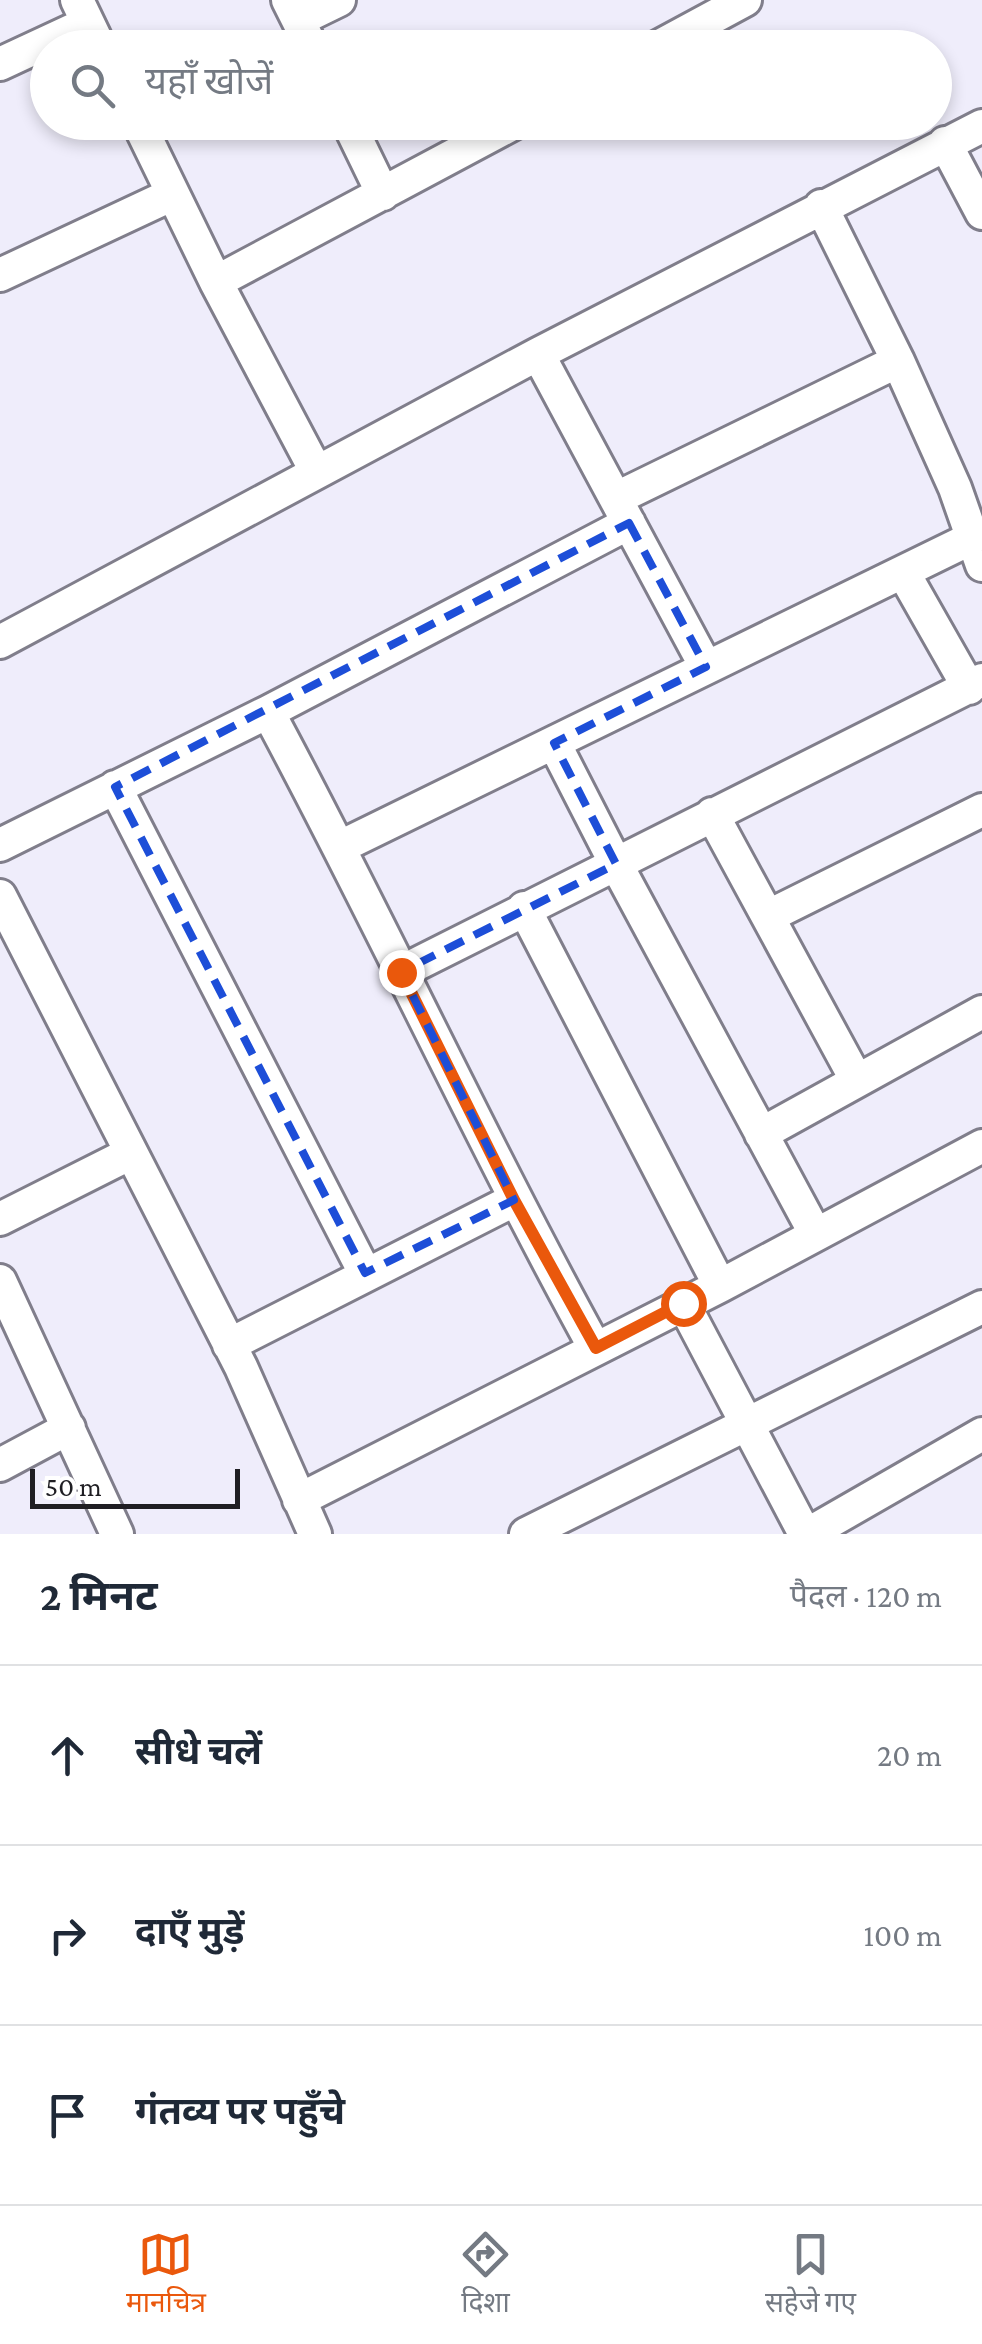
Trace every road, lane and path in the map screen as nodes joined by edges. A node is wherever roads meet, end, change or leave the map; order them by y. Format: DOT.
graph roads {
  1 [pos="339,0"];
  2 [pos="744,0"];
  3 [pos="299,23"];
  4 [pos="689,30"];
  5 [pos="30,50"];
  6 [pos="0,64"];
  7 [pos="982,126"];
  8 [pos="147,140"];
  9 [pos="357,140"];
  10 [pos="483,140"];
  11 [pos="952,140"];
  12 [pos="952,140"];
  13 [pos="945,143"];
  14 [pos="173,194"];
  15 [pos="383,194"];
  16 [pos="821,206"];
  17 [pos="982,212"];
  18 [pos="2,268"];
  19 [pos="216,282"];
  20 [pos="538,354"];
  21 [pos="898,361"];
  22 [pos="316,471"];
  23 [pos="623,511"];
  24 [pos="977,552"];
  25 [pos="903,572"];
  26 [pos="0,642"];
  27 [pos="706,667"];
  28 [pos="976,684"];
  29 [pos="268,712"];
  30 [pos="554,743"];
  31 [pos="115,786"];
  32 [pos="712,814"];
  33 [pos="978,821"];
  34 [pos="0,845"];
  35 [pos="340,847"];
  36 [pos="616,864"];
  37 [pos="0,896"];
  38 [pos="524,908"];
  39 [pos="770,916"];
  40 [pos="401,972"];
  41 [pos="982,1012"];
  42 [pos="857,1080"];
  43 [pos="761,1134"];
  44 [pos="982,1146"];
  45 [pos="131,1153"];
  46 [pos="514,1200"];
  47 [pos="0,1219"];
  48 [pos="814,1233"];
  49 [pos="366,1273"];
  50 [pos="0,1281"];
  51 [pos="720,1286"];
  52 [pos="683,1303"];
  53 [pos="982,1307"];
  54 [pos="8,1317"];
  55 [pos="229,1345"];
  56 [pos="596,1348"];
  57 [pos="748,1422"];
  58 [pos="69,1428"];
  59 [pos="982,1434"];
  60 [pos="0,1465"];
  61 [pos="298,1500"];
  62 [pos="116,1534"];
  63 [pos="315,1534"];
  64 [pos="526,1534"];
  65 [pos="806,1534"];
  1 -- 3 [label="street"];
  2 -- 4 [label="street"];
  5 -- 6 [label="street"];
  7 -- 12 [label="street"];
  8 -- 14 [label="street"];
  9 -- 15 [label="street"];
  10 -- 15 [label="street"];
  11 -- 13 [label="street"];
  13 -- 16 [label="street"];
  13 -- 17 [label="street"];
  14 -- 18 [label="street"];
  14 -- 19 [label="street"];
  15 -- 19 [label="street"];
  16 -- 20 [label="street"];
  16 -- 21 [label="street"];
  19 -- 22 [label="street"];
  20 -- 22 [label="street"];
  20 -- 23 [label="street"];
  21 -- 23 [label="street"];
  21 -- 24 [label="street"];
  22 -- 26 [label="street"];
  23 -- 27 [label="street"];
  23 -- 29 [label="street"];
  24 -- 25 [label="street"];
  25 -- 27 [label="street"];
  25 -- 28 [label="street"];
  27 -- 30 [label="street"];
  28 -- 32 [label="street"];
  29 -- 31 [label="street"];
  29 -- 35 [label="street"];
  30 -- 35 [label="street"];
  30 -- 36 [label="street"];
  31 -- 34 [label="street"];
  31 -- 49 [label="street"];
  32 -- 36 [label="street"];
  32 -- 39 [label="street"];
  33 -- 39 [label="street"];
  35 -- 40 [label="street"];
  36 -- 38 [label="street"];
  36 -- 43 [label="street"];
  37 -- 45 [label="street"];
  38 -- 40 [label="street"];
  38 -- 51 [label="street"];
  39 -- 42 [label="street"];
  40 -- 46 [label="street"];
  41 -- 42 [label="street"];
  42 -- 43 [label="street"];
  43 -- 48 [label="street"];
  44 -- 48 [label="street"];
  45 -- 47 [label="street"];
  45 -- 55 [label="street"];
  46 -- 49 [label="street"];
  46 -- 56 [label="street"];
  48 -- 51 [label="street"];
  49 -- 55 [label="street"];
  50 -- 54 [label="street"];
  51 -- 52 [label="street"];
  52 -- 56 [label="street"];
  52 -- 57 [label="street"];
  53 -- 57 [label="street"];
  54 -- 58 [label="street"];
  55 -- 61 [label="street"];
  56 -- 61 [label="street"];
  57 -- 64 [label="street"];
  57 -- 65 [label="street"];
  58 -- 60 [label="street"];
  58 -- 62 [label="street"];
  59 -- 65 [label="street"];
  61 -- 63 [label="street"];
}
